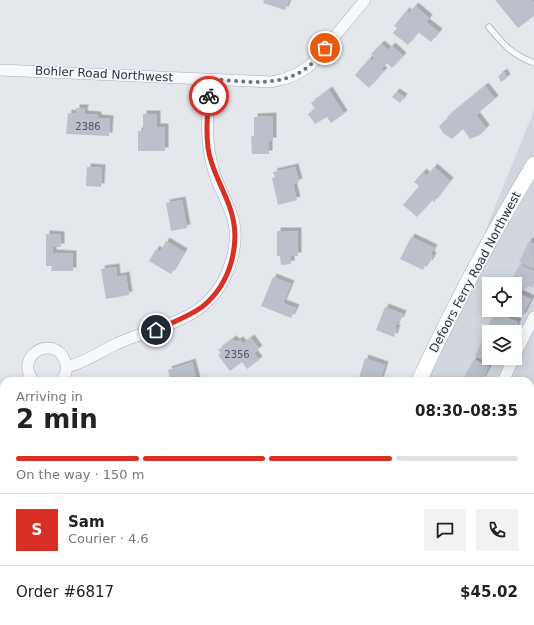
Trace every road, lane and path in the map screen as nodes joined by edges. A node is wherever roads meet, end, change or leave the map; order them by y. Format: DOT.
graph roads {
  1 [pos="365,0"];
  2 [pos="489,27"];
  3 [pos="534,63"];
  4 [pos="0,70"];
  5 [pos="210,79"];
  6 [pos="534,164"];
  7 [pos="534,317"];
  8 [pos="522,341"];
  9 [pos="511,365"];
  10 [pos="67,367"];
  11 [pos="31,377"];
  12 [pos="63,377"];
  13 [pos="421,377"];
  14 [pos="505,377"];
  1 -- 5 [label="street, Bohler Road Northwest"];
  2 -- 3 [label="lane"];
  4 -- 5 [label="street, Bohler Road Northwest"];
  5 -- 10 [label="street"];
  6 -- 13 [label="street, Defoors Ferry Road Northwest"];
  7 -- 8 [label="street"];
  9 -- 14 [label="street"];
  10 -- 11 [label="street"];
  10 -- 12 [label="street"];
}
